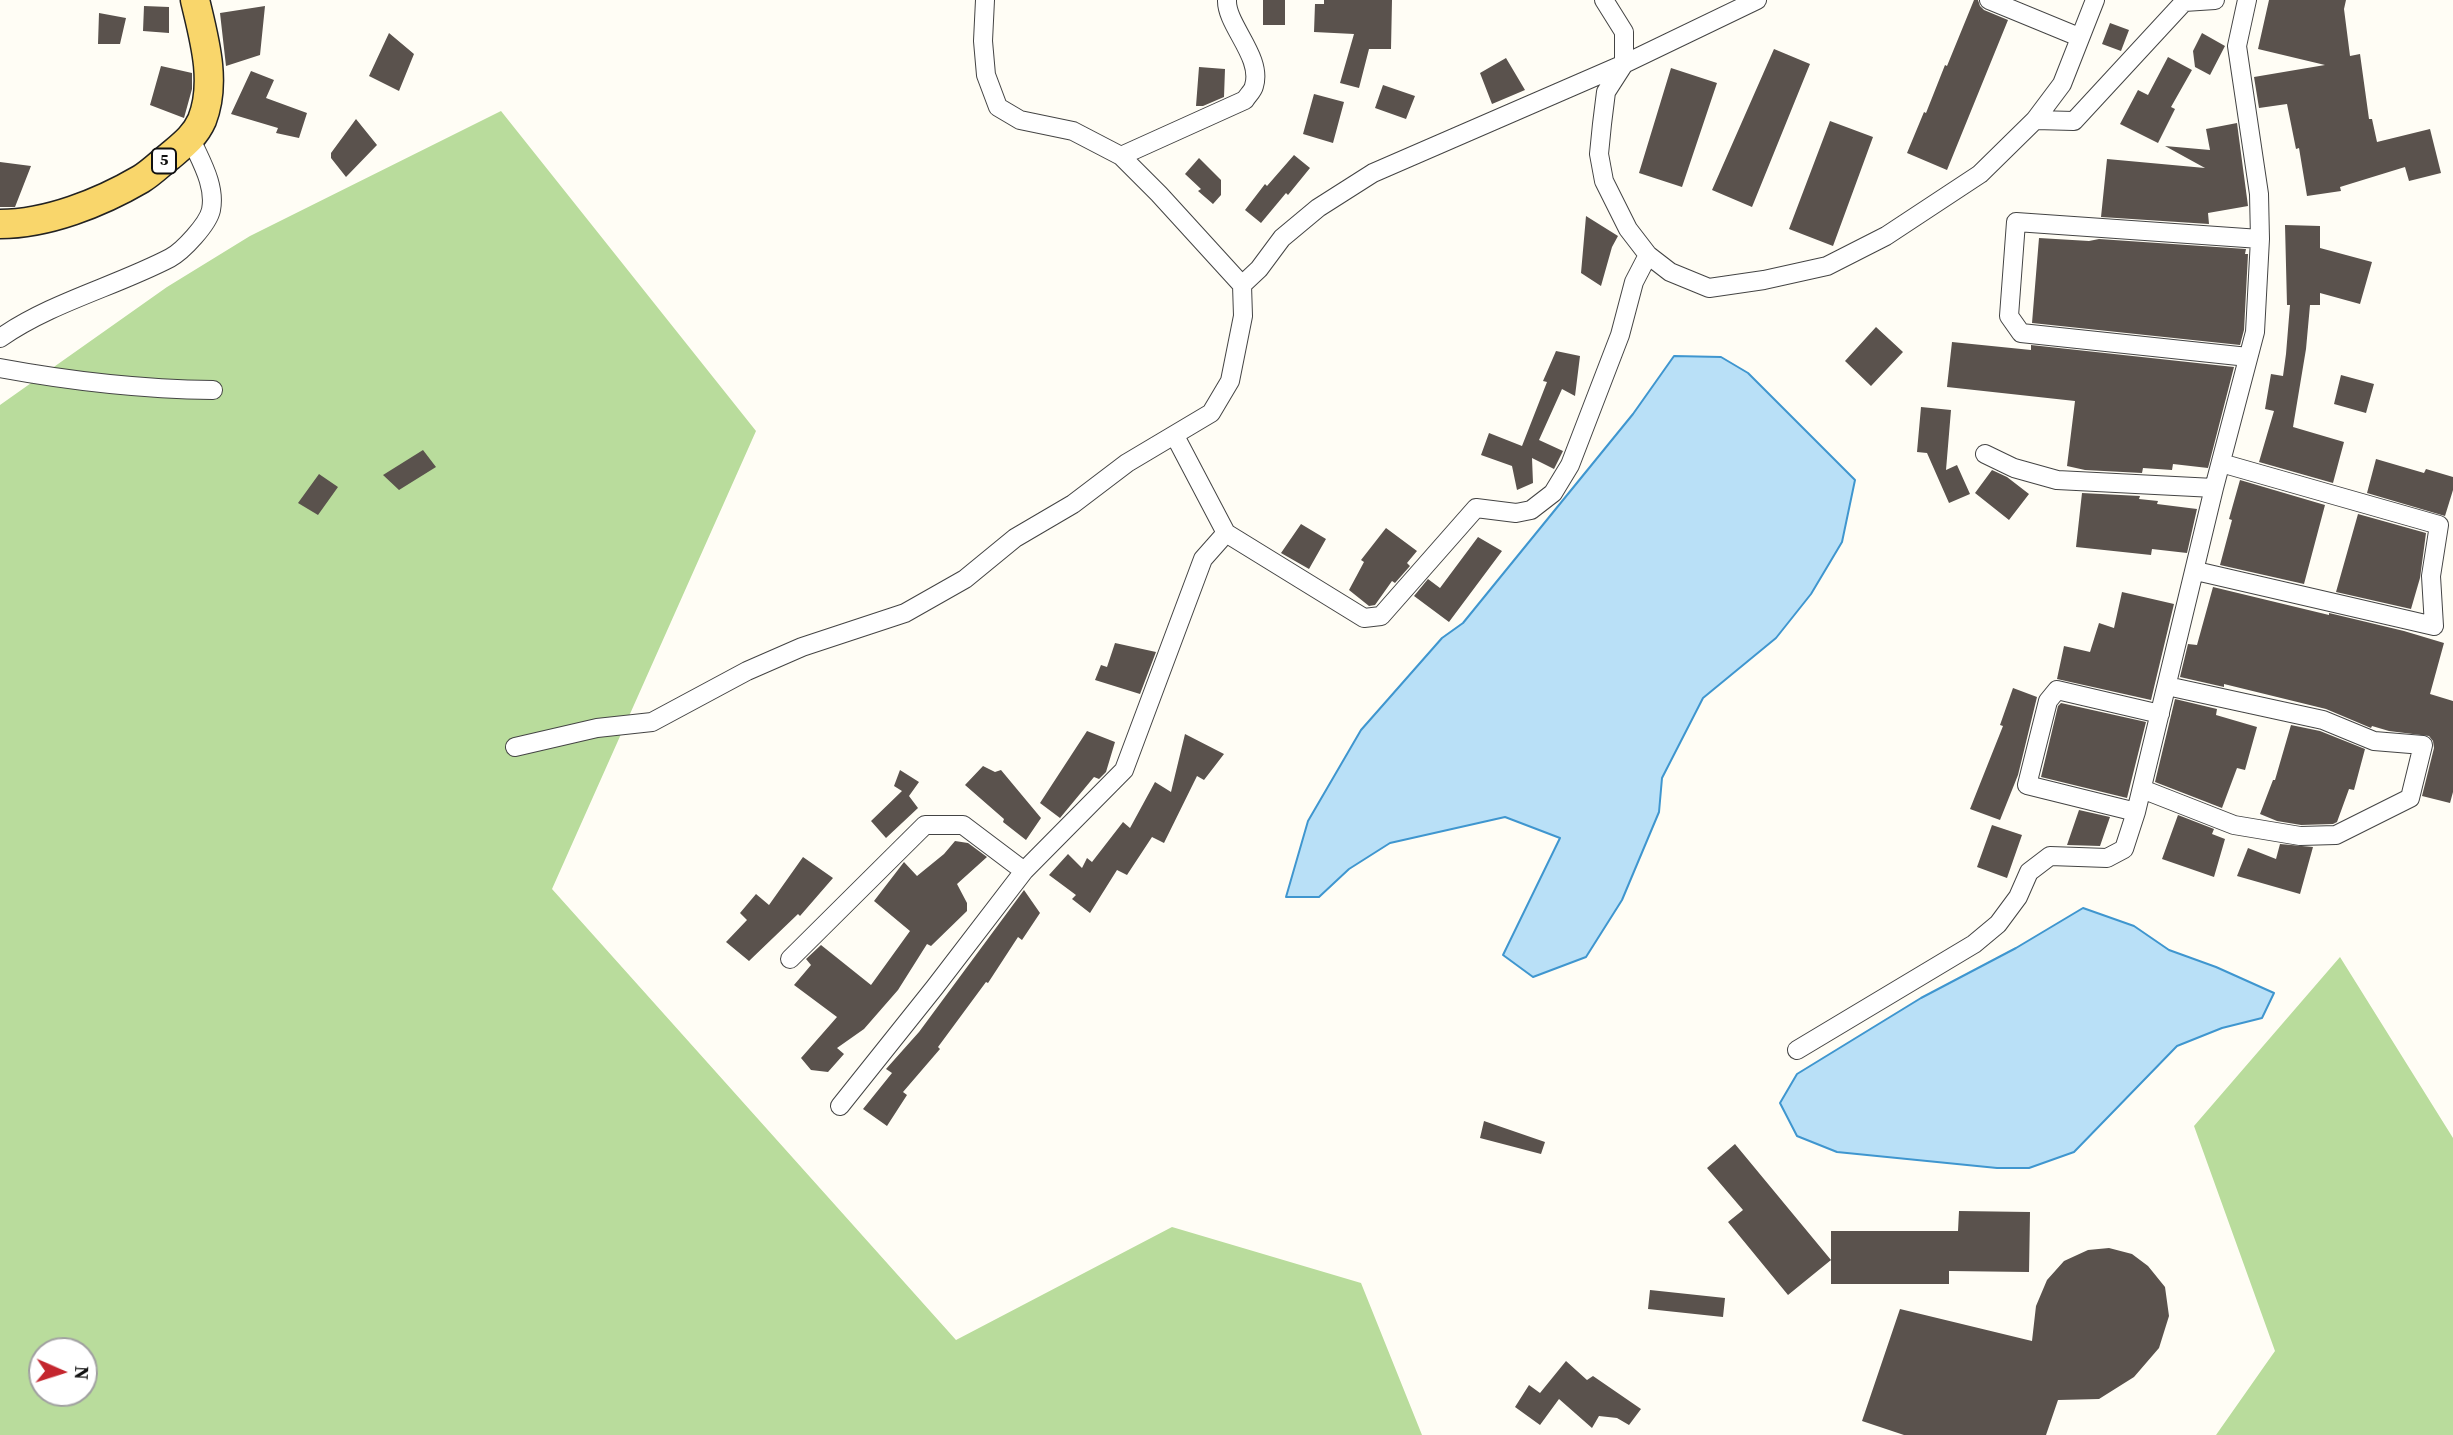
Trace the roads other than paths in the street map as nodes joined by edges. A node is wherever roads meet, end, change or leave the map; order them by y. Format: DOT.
graph roads {
  1 [pos="195,0"];
  2 [pos="985,0"];
  3 [pos="1227,0"];
  4 [pos="1604,0"];
  5 [pos="1757,0"];
  6 [pos="1989,0"];
  7 [pos="2095,0"];
  8 [pos="2216,0"];
  9 [pos="2247,0"];
  10 [pos="2079,37"];
  11 [pos="1624,64"];
  12 [pos="2035,120"];
  13 [pos="191,139"];
  14 [pos="1121,156"];
  15 [pos="0,224"];
  16 [pos="2260,239"];
  17 [pos="1648,255"];
  18 [pos="1242,285"];
  19 [pos="0,338"];
  20 [pos="2248,357"];
  21 [pos="0,368"];
  22 [pos="213,390"];
  23 [pos="1175,436"];
  24 [pos="1985,454"];
  25 [pos="2221,463"];
  26 [pos="2214,488"];
  27 [pos="1226,533"];
  28 [pos="2196,571"];
  29 [pos="2167,686"];
  30 [pos="2161,714"];
  31 [pos="515,747"];
  32 [pos="2142,789"];
  33 [pos="2136,812"];
  34 [pos="1024,871"];
  35 [pos="790,959"];
  36 [pos="1797,1050"];
  37 [pos="840,1106"];
  1 -- 13 [label="main road, 5"];
  2 -- 14 [label="street"];
  3 -- 14 [label="street"];
  4 -- 11 [label="street"];
  5 -- 11 [label="street"];
  6 -- 10 [label="street"];
  7 -- 10 [label="street"];
  8 -- 12 [label="street"];
  9 -- 16 [label="street"];
  10 -- 12 [label="street"];
  11 -- 17 [label="street"];
  11 -- 18 [label="street"];
  12 -- 17 [label="street"];
  13 -- 15 [label="main road, 5"];
  13 -- 19 [label="street"];
  14 -- 18 [label="street"];
  16 -- 20 [label="street"];
  16 -- 20 [label="street"];
  17 -- 27 [label="street"];
  18 -- 23 [label="street"];
  20 -- 25 [label="street"];
  21 -- 22 [label="street"];
  23 -- 27 [label="street"];
  23 -- 31 [label="street"];
  24 -- 26 [label="street"];
  25 -- 26 [label="street"];
  25 -- 28 [label="street"];
  26 -- 28 [label="street"];
  27 -- 34 [label="street"];
  28 -- 29 [label="street"];
  29 -- 30 [label="street"];
  29 -- 32 [label="street"];
  30 -- 32 [label="street"];
  30 -- 33 [label="street"];
  32 -- 33 [label="street"];
  33 -- 36 [label="street"];
  34 -- 35 [label="street"];
  34 -- 37 [label="street"];
}
